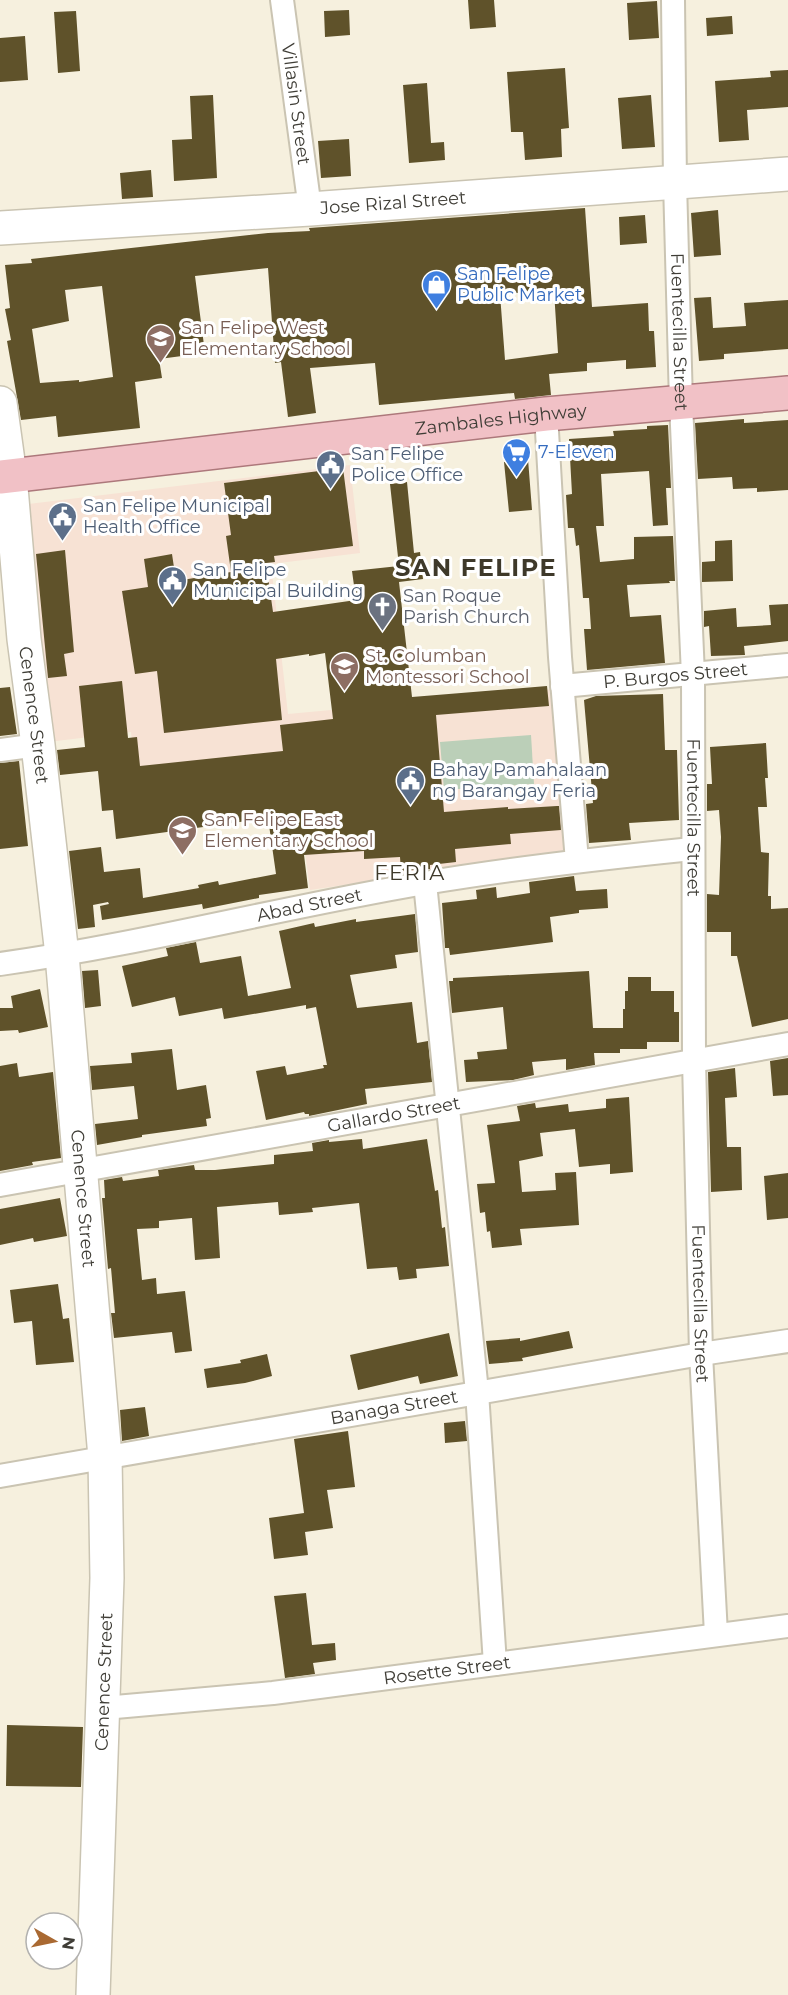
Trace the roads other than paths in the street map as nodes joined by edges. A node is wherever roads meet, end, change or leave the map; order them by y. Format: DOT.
graph roads {
  1 [pos="282,0"];
  2 [pos="673,0"];
  3 [pos="788,174"];
  4 [pos="675,182"];
  5 [pos="310,209"];
  6 [pos="0,228"];
  7 [pos="788,393"];
  8 [pos="0,403"];
  9 [pos="681,403"];
  10 [pos="546,414"];
  11 [pos="5,476"];
  12 [pos="788,665"];
  13 [pos="693,675"];
  14 [pos="562,686"];
  15 [pos="38,745"];
  16 [pos="0,750"];
  17 [pos="692,849"];
  18 [pos="577,861"];
  19 [pos="424,883"];
  20 [pos="62,955"];
  21 [pos="0,963"];
  22 [pos="788,1044"];
  23 [pos="694,1060"];
  24 [pos="447,1106"];
  25 [pos="80,1170"];
  26 [pos="0,1185"];
  27 [pos="788,1341"];
  28 [pos="701,1354"];
  29 [pos="477,1392"];
  30 [pos="105,1457"];
  31 [pos="0,1476"];
  32 [pos="788,1626"];
  33 [pos="716,1634"];
  34 [pos="495,1664"];
  35 [pos="104,1708"];
  36 [pos="93,1995"];
  1 -- 5 [label="street, Villasin Street"];
  2 -- 4 [label="street, Fuentecilla Street"];
  3 -- 4 [label="street, Jose Rizal Street"];
  4 -- 5 [label="street, Jose Rizal Street"];
  4 -- 9 [label="street, Fuentecilla Street"];
  5 -- 6 [label="street, Jose Rizal Street"];
  7 -- 9 [label="main road, Zambales Highway"];
  8 -- 11 [label="street, Cenence Street"];
  9 -- 10 [label="main road, Zambales Highway"];
  9 -- 13 [label="street, Fuentecilla Street"];
  10 -- 11 [label="main road, Zambales Highway"];
  10 -- 14 [label="street"];
  11 -- 15 [label="street, Cenence Street"];
  12 -- 13 [label="street, P. Burgos Street"];
  13 -- 14 [label="street, P. Burgos Street"];
  13 -- 17 [label="street, Fuentecilla Street"];
  14 -- 18 [label="street"];
  15 -- 16 [label="street"];
  15 -- 20 [label="street, Cenence Street"];
  17 -- 18 [label="street, Abad Street"];
  17 -- 23 [label="street, Fuentecilla Street"];
  18 -- 19 [label="street, Abad Street"];
  19 -- 20 [label="street, Abad Street"];
  19 -- 24 [label="street"];
  20 -- 21 [label="street, Abad Street"];
  20 -- 25 [label="street, Cenence Street"];
  22 -- 23 [label="street, Gallardo Street"];
  23 -- 24 [label="street, Gallardo Street"];
  23 -- 28 [label="street, Fuentecilla Street"];
  24 -- 25 [label="street, Gallardo Street"];
  24 -- 29 [label="street"];
  25 -- 26 [label="street, Gallardo Street"];
  25 -- 30 [label="street, Cenence Street"];
  27 -- 28 [label="street, Banaga Street"];
  28 -- 29 [label="street, Banaga Street"];
  28 -- 33 [label="street, Fuentecilla Street"];
  29 -- 30 [label="street, Banaga Street"];
  29 -- 34 [label="street"];
  30 -- 31 [label="street, Banaga Street"];
  30 -- 35 [label="street, Cenence Street"];
  32 -- 33 [label="street, Rosette Street"];
  33 -- 34 [label="street, Rosette Street"];
  34 -- 35 [label="street, Rosette Street"];
  35 -- 36 [label="street, Cenence Street"];
}
